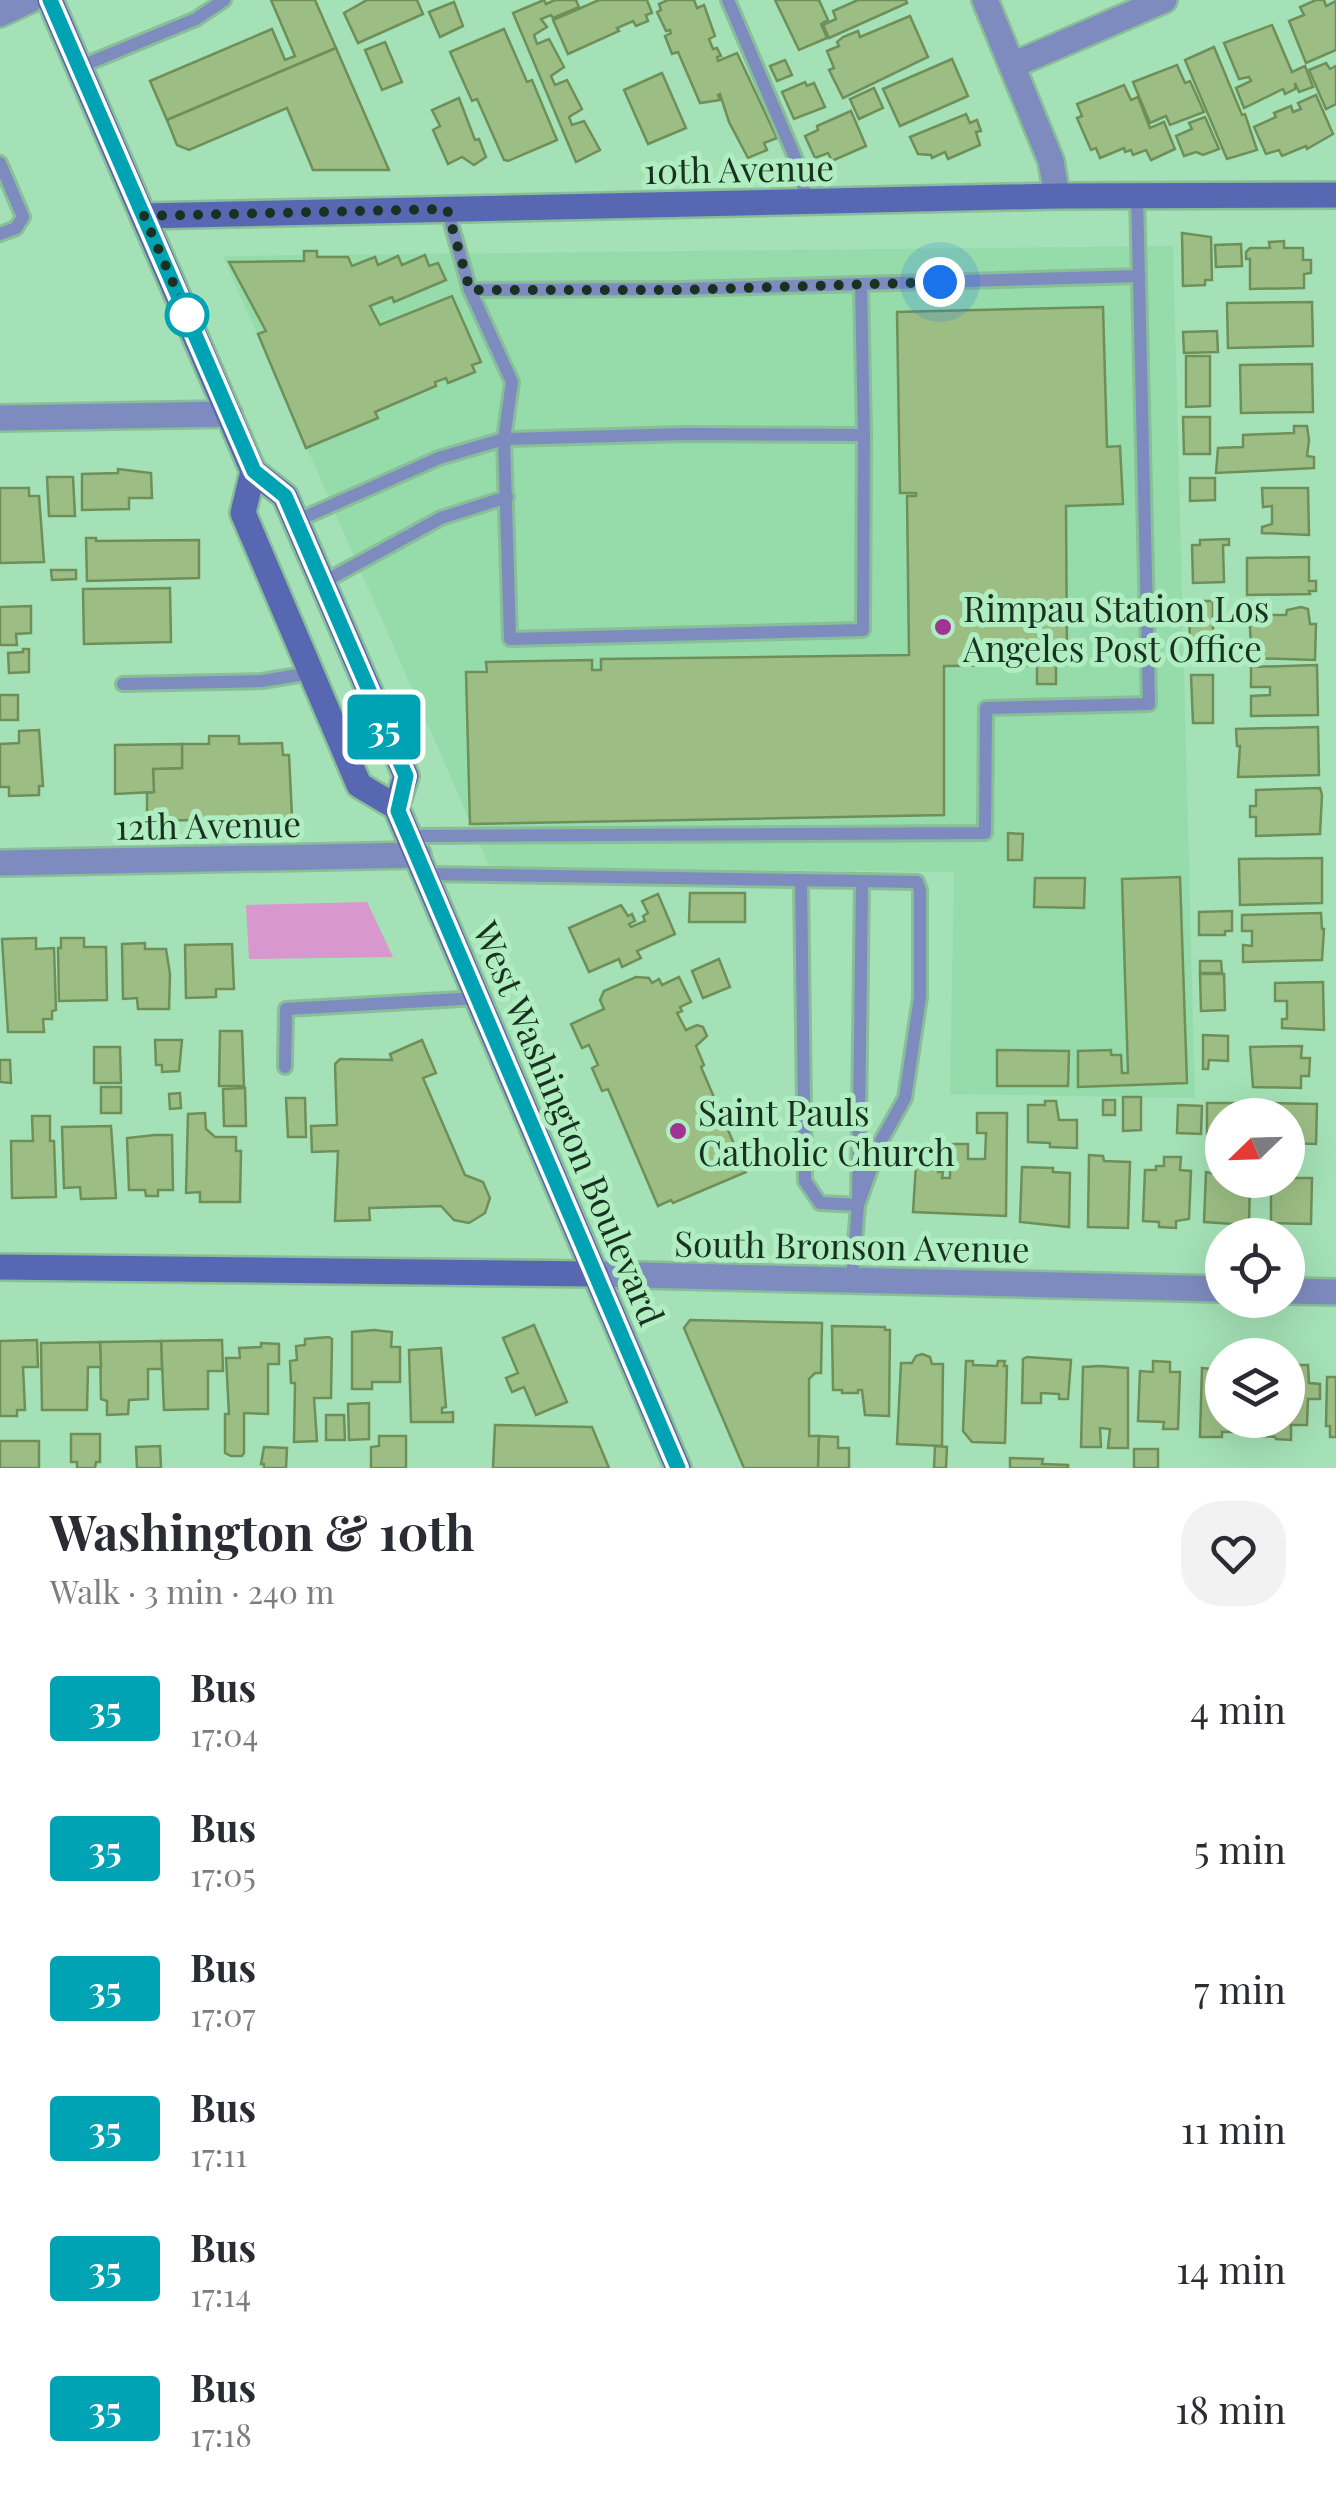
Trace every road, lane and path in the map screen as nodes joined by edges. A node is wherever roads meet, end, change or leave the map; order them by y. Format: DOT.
graph roads {
  1 [pos="30,0"];
  2 [pos="50,0"];
  3 [pos="224,0"];
  4 [pos="728,0"];
  5 [pos="985,0"];
  6 [pos="1164,0"];
  7 [pos="0,14"];
  8 [pos="1013,64"];
  9 [pos="79,67"];
  10 [pos="0,163"];
  11 [pos="1336,195"];
  12 [pos="1057,196"];
  13 [pos="1137,196"];
  14 [pos="807,201"];
  15 [pos="447,209"];
  16 [pos="144,216"];
  17 [pos="0,234"];
  18 [pos="1138,276"];
  19 [pos="861,284"];
  20 [pos="470,290"];
  21 [pos="229,414"];
  22 [pos="0,418"];
  23 [pos="864,436"];
  24 [pos="504,439"];
  25 [pos="254,471"];
  26 [pos="506,497"];
  27 [pos="296,521"];
  28 [pos="322,583"];
  29 [pos="310,672"];
  30 [pos="123,684"];
  31 [pos="396,807"];
  32 [pos="418,855"];
  33 [pos="0,864"];
  34 [pos="801,880"];
  35 [pos="862,881"];
  36 [pos="478,998"];
  37 [pos="285,1067"];
  38 [pos="858,1205"];
  39 [pos="0,1267"];
  40 [pos="596,1274"];
  41 [pos="852,1280"];
  42 [pos="1205,1289"];
  43 [pos="1305,1291"];
  44 [pos="1336,1292"];
  45 [pos="678,1468"];
  1 -- 7 [label="street"];
  2 -- 9 [label="main road, West Washington Boulevard"];
  3 -- 9 [label="lane"];
  4 -- 14 [label="lane"];
  5 -- 8 [label="street"];
  6 -- 8 [label="street"];
  8 -- 12 [label="street"];
  9 -- 16 [label="main road, West Washington Boulevard"];
  10 -- 17 [label="lane"];
  11 -- 13 [label="main road, 10th Avenue"];
  12 -- 13 [label="main road, 10th Avenue"];
  12 -- 14 [label="main road, 10th Avenue"];
  13 -- 18 [label="lane"];
  14 -- 15 [label="main road, 10th Avenue"];
  15 -- 16 [label="main road, 10th Avenue"];
  15 -- 20 [label="lane"];
  16 -- 21 [label="main road, West Washington Boulevard"];
  18 -- 19 [label="lane"];
  18 -- 32 [label="lane"];
  19 -- 20 [label="lane"];
  19 -- 23 [label="lane"];
  20 -- 24 [label="lane"];
  21 -- 22 [label="street"];
  21 -- 25 [label="main road, West Washington Boulevard"];
  23 -- 24 [label="lane"];
  23 -- 26 [label="lane"];
  24 -- 26 [label="lane"];
  24 -- 27 [label="lane"];
  25 -- 27 [label="main road, West Washington Boulevard"];
  25 -- 29 [label="main road"];
  26 -- 28 [label="lane"];
  27 -- 28 [label="main road, West Washington Boulevard"];
  28 -- 31 [label="main road, West Washington Boulevard"];
  29 -- 30 [label="lane"];
  29 -- 31 [label="main road"];
  31 -- 32 [label="main road, West Washington Boulevard"];
  32 -- 33 [label="street, 12th Avenue"];
  32 -- 34 [label="lane"];
  32 -- 36 [label="main road, West Washington Boulevard"];
  34 -- 35 [label="lane"];
  34 -- 38 [label="lane"];
  35 -- 38 [label="lane"];
  35 -- 38 [label="lane"];
  36 -- 37 [label="lane"];
  36 -- 40 [label="main road, West Washington Boulevard"];
  38 -- 41 [label="lane"];
  39 -- 40 [label="main road, South Bronson Avenue"];
  40 -- 41 [label="street, South Bronson Avenue"];
  40 -- 45 [label="main road, West Washington Boulevard"];
  41 -- 42 [label="street, South Bronson Avenue"];
  43 -- 44 [label="street"];
}
